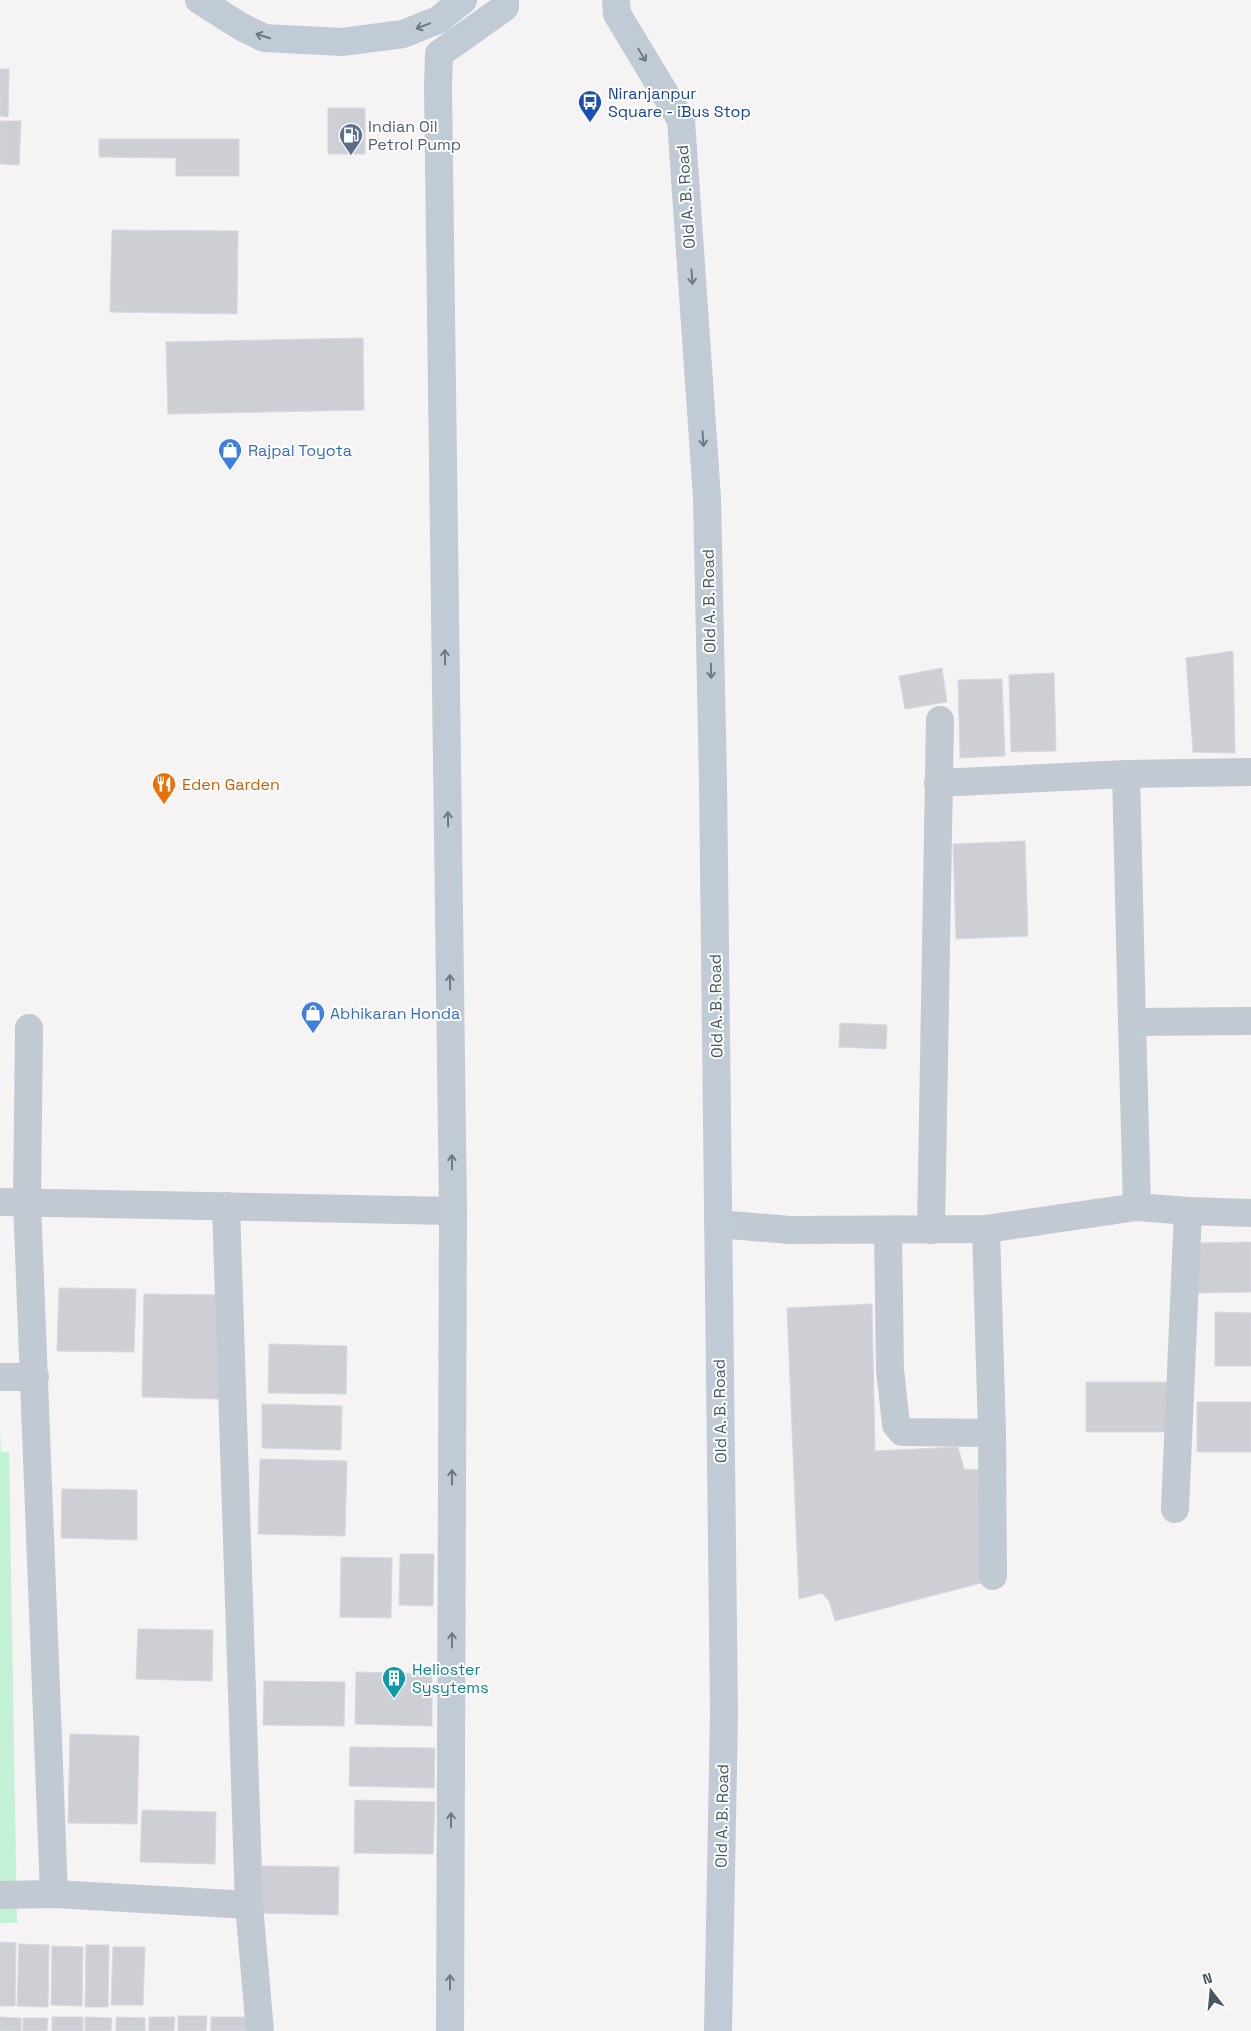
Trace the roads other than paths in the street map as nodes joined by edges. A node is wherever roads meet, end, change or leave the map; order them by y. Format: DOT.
graph roads {
  1 [pos="199,0"];
  2 [pos="463,0"];
  3 [pos="616,0"];
  4 [pos="505,4"];
  5 [pos="940,720"];
  6 [pos="1251,772"];
  7 [pos="1126,774"];
  8 [pos="938,783"];
  9 [pos="1251,1021"];
  10 [pos="1132,1022"];
  11 [pos="29,1028"];
  12 [pos="0,1202"];
  13 [pos="28,1202"];
  14 [pos="226,1206"];
  15 [pos="1136,1207"];
  16 [pos="453,1211"];
  17 [pos="1188,1211"];
  18 [pos="1251,1213"];
  19 [pos="718,1224"];
  20 [pos="986,1229"];
  21 [pos="888,1230"];
  22 [pos="931,1230"];
  23 [pos="0,1377"];
  24 [pos="35,1378"];
  25 [pos="992,1433"];
  26 [pos="1175,1509"];
  27 [pos="993,1576"];
  28 [pos="54,1894"];
  29 [pos="0,1895"];
  30 [pos="249,1905"];
  31 [pos="260,2031"];
  32 [pos="450,2031"];
  33 [pos="718,2031"];
  2 -- 1 [label="main road, one-way"];
  3 -- 19 [label="main road, Old A. B. Road, one-way"];
  16 -- 4 [label="main road, one-way"];
  5 -- 8 [label="street"];
  6 -- 7 [label="street"];
  7 -- 8 [label="street"];
  7 -- 10 [label="street"];
  8 -- 22 [label="street"];
  9 -- 10 [label="street"];
  10 -- 15 [label="street"];
  11 -- 13 [label="street"];
  12 -- 13 [label="street"];
  13 -- 14 [label="street"];
  13 -- 24 [label="street"];
  14 -- 16 [label="street"];
  14 -- 30 [label="street"];
  15 -- 17 [label="street"];
  15 -- 20 [label="street"];
  32 -- 16 [label="main road, one-way"];
  17 -- 18 [label="street"];
  17 -- 26 [label="street"];
  19 -- 21 [label="street"];
  19 -- 33 [label="main road, Old A. B. Road"];
  20 -- 22 [label="street"];
  20 -- 25 [label="street"];
  21 -- 22 [label="street"];
  21 -- 25 [label="street"];
  23 -- 24 [label="street"];
  24 -- 28 [label="street"];
  25 -- 27 [label="street"];
  28 -- 29 [label="street"];
  28 -- 30 [label="street"];
  30 -- 31 [label="street"];
}
